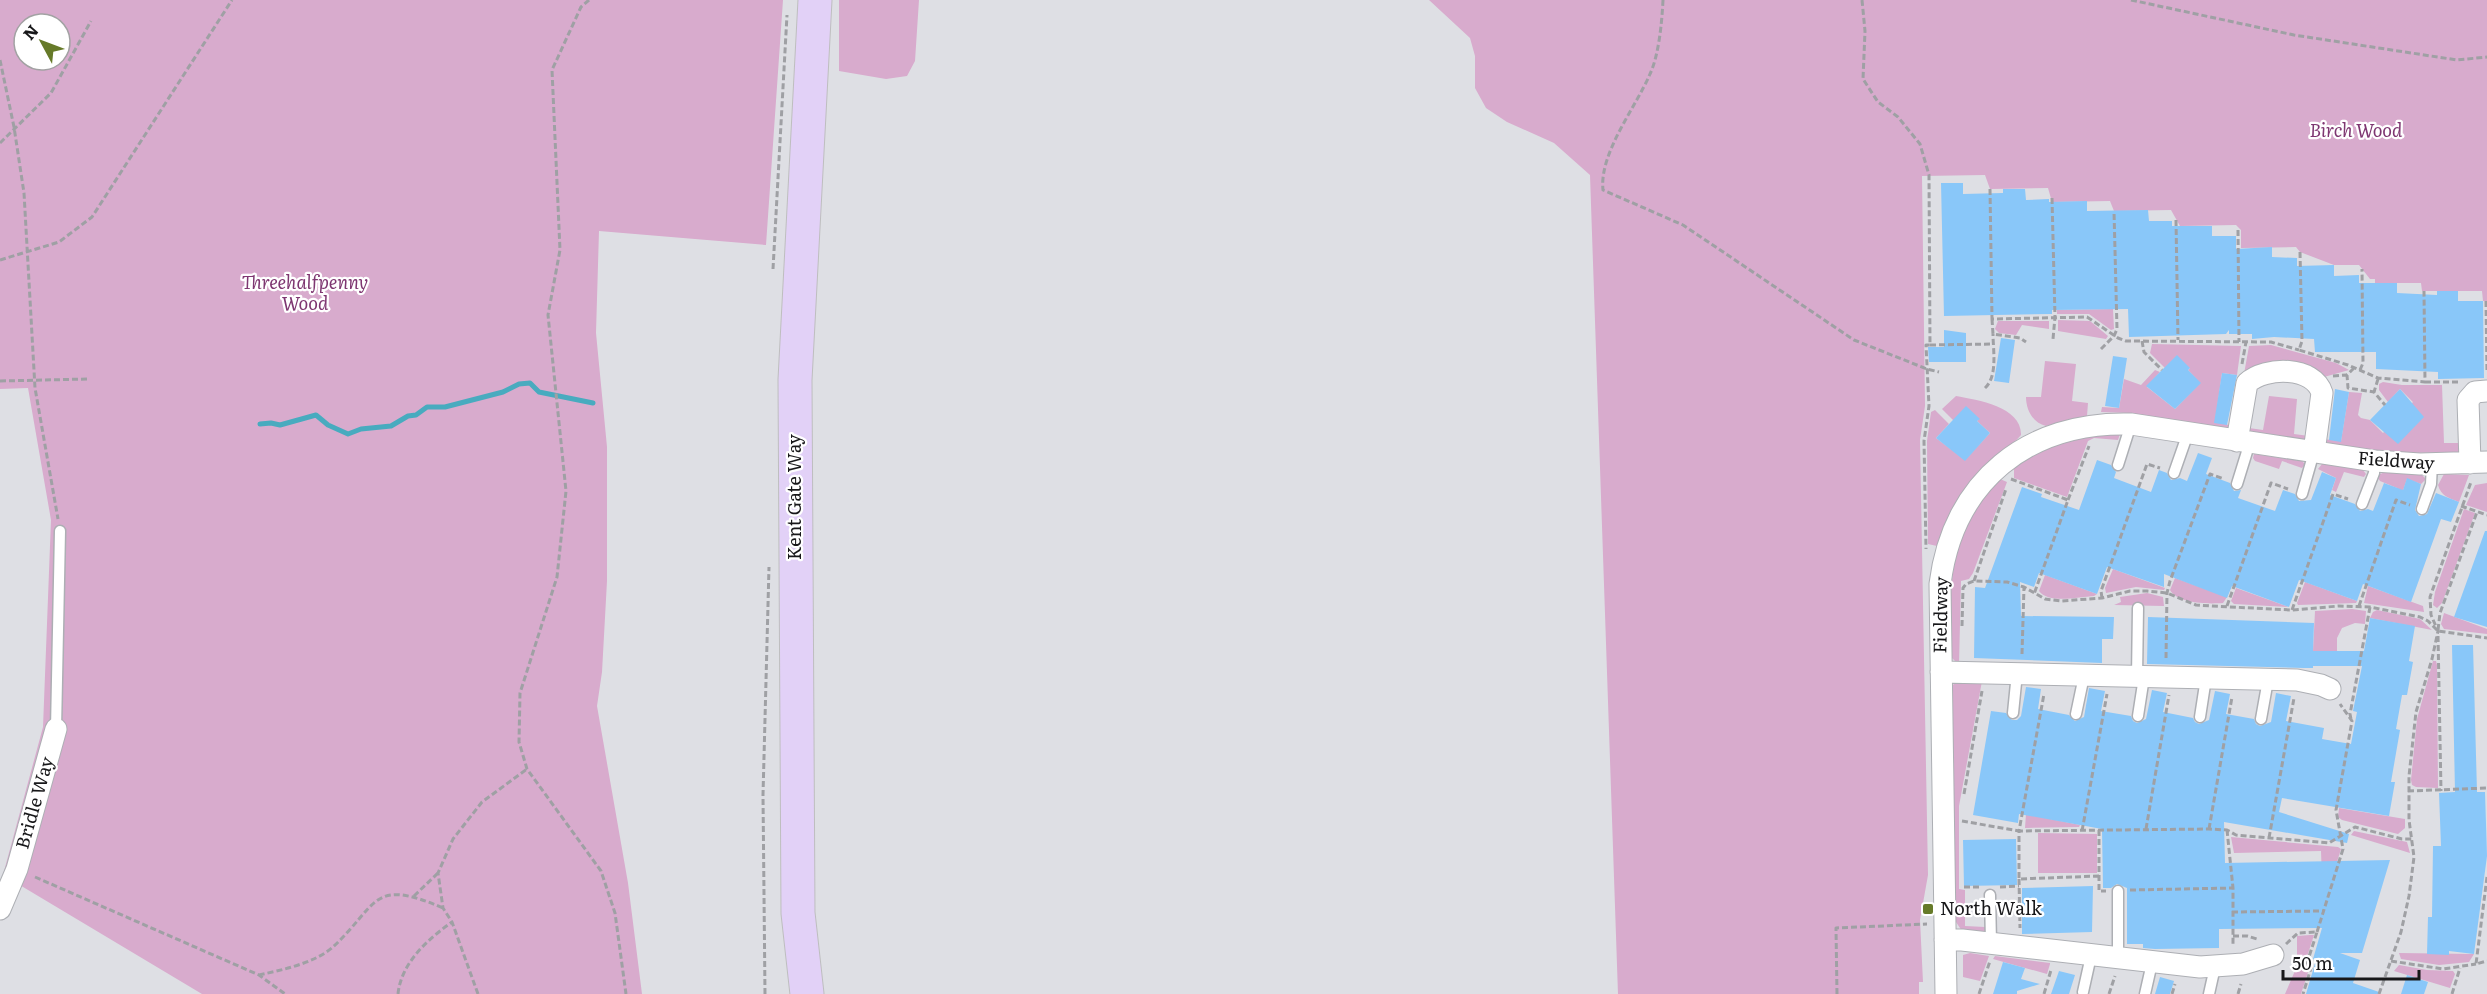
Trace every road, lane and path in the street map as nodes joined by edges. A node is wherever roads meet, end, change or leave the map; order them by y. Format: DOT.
graph roads {
  1 [pos="232,0"];
  2 [pos="589,0"];
  3 [pos="815,0"];
  4 [pos="1663,0"];
  5 [pos="1862,0"];
  6 [pos="2131,0"];
  7 [pos="91,21"];
  8 [pos="2487,57"];
  9 [pos="0,60"];
  10 [pos="14,127"];
  11 [pos="0,142"];
  12 [pos="1990,189"];
  13 [pos="2052,198"];
  14 [pos="2114,211"];
  15 [pos="2176,220"];
  16 [pos="2238,230"];
  17 [pos="28,252"];
  18 [pos="2300,252"];
  19 [pos="0,260"];
  20 [pos="2362,269"];
  21 [pos="2424,291"];
  22 [pos="2486,301"];
  23 [pos="2055,317"];
  24 [pos="1992,320"];
  25 [pos="1993,334"];
  26 [pos="2114,336"];
  27 [pos="2053,339"];
  28 [pos="2142,340"];
  29 [pos="2178,340"];
  30 [pos="2026,342"];
  31 [pos="2240,342"];
  32 [pos="1993,344"];
  33 [pos="1930,345"];
  34 [pos="2101,350"];
  35 [pos="2299,350"];
  36 [pos="2354,367"];
  37 [pos="1927,369"];
  38 [pos="2162,370"];
  39 [pos="2360,370"];
  40 [pos="1939,372"];
  41 [pos="2487,372"];
  42 [pos="2378,378"];
  43 [pos="88,379"];
  44 [pos="0,381"];
  45 [pos="35,381"];
  46 [pos="1985,388"];
  47 [pos="2487,391"];
  48 [pos="2374,392"];
  49 [pos="2385,405"];
  50 [pos="2131,424"];
  51 [pos="2188,433"];
  52 [pos="2243,442"];
  53 [pos="2125,446"];
  54 [pos="2314,452"];
  55 [pos="2375,461"];
  56 [pos="2478,463"];
  57 [pos="2432,464"];
  58 [pos="2118,465"];
  59 [pos="2174,473"];
  60 [pos="2237,484"];
  61 [pos="2302,494"];
  62 [pos="2068,500"];
  63 [pos="2362,504"];
  64 [pos="2462,506"];
  65 [pos="2422,509"];
  66 [pos="2477,512"];
  67 [pos="2487,515"];
  68 [pos="60,531"];
  69 [pos="1926,559"];
  70 [pos="1974,581"];
  71 [pos="2024,587"];
  72 [pos="2167,593"];
  73 [pos="2034,594"];
  74 [pos="2102,598"];
  75 [pos="2227,606"];
  76 [pos="2358,606"];
  77 [pos="2370,607"];
  78 [pos="2138,608"];
  79 [pos="2292,610"];
  80 [pos="2438,631"];
  81 [pos="1962,635"];
  82 [pos="2487,638"];
  83 [pos="1941,672"];
  84 [pos="1985,673"];
  85 [pos="2020,674"];
  86 [pos="2048,675"];
  87 [pos="2084,676"];
  88 [pos="2110,677"];
  89 [pos="2141,677"];
  90 [pos="2168,678"];
  91 [pos="2206,678"];
  92 [pos="2235,679"];
  93 [pos="2268,680"];
  94 [pos="2297,680"];
  95 [pos="2330,689"];
  96 [pos="2013,713"];
  97 [pos="2076,714"];
  98 [pos="2138,716"];
  99 [pos="2200,717"];
  100 [pos="2261,718"];
  101 [pos="2352,721"];
  102 [pos="56,729"];
  103 [pos="527,769"];
  104 [pos="2487,788"];
  105 [pos="2408,791"];
  106 [pos="2441,791"];
  107 [pos="1963,800"];
  108 [pos="1962,811"];
  109 [pos="1961,821"];
  110 [pos="2146,829"];
  111 [pos="2209,829"];
  112 [pos="1961,830"];
  113 [pos="2099,830"];
  114 [pos="2227,830"];
  115 [pos="2019,831"];
  116 [pos="2082,831"];
  117 [pos="2340,836"];
  118 [pos="2269,838"];
  119 [pos="2412,839"];
  120 [pos="17,869"];
  121 [pos="438,873"];
  122 [pos="2099,876"];
  123 [pos="2487,877"];
  124 [pos="2019,879"];
  125 [pos="2019,886"];
  126 [pos="1961,887"];
  127 [pos="1981,887"];
  128 [pos="2233,888"];
  129 [pos="1990,891"];
  130 [pos="2118,891"];
  131 [pos="414,896"];
  132 [pos="443,908"];
  133 [pos="0,909"];
  134 [pos="2324,911"];
  135 [pos="2232,912"];
  136 [pos="452,922"];
  137 [pos="1945,932"];
  138 [pos="2317,932"];
  139 [pos="1993,944"];
  140 [pos="2020,947"];
  141 [pos="2232,950"];
  142 [pos="2056,951"];
  143 [pos="2273,955"];
  144 [pos="2091,956"];
  145 [pos="2118,959"];
  146 [pos="2391,961"];
  147 [pos="2487,961"];
  148 [pos="2152,963"];
  149 [pos="2476,964"];
  150 [pos="2215,967"];
  151 [pos="2460,968"];
  152 [pos="259,975"];
  153 [pos="2083,992"];
  154 [pos="285,994"];
  155 [pos="398,994"];
  156 [pos="478,994"];
  157 [pos="626,994"];
  158 [pos="807,994"];
  159 [pos="1837,994"];
  160 [pos="1946,994"];
  161 [pos="1979,994"];
  162 [pos="2044,994"];
  163 [pos="2145,994"];
  164 [pos="2209,994"];
  165 [pos="2303,994"];
  166 [pos="2379,994"];
  167 [pos="2452,994"];
  1 -- 17 [label="path"];
  2 -- 103 [label="path"];
  3 -- 158 [label="main road, Kent Gate Way"];
  4 -- 37 [label="path"];
  5 -- 33 [label="path"];
  6 -- 8 [label="path"];
  7 -- 10 [label="path"];
  9 -- 10 [label="path"];
  10 -- 11 [label="path"];
  10 -- 17 [label="path"];
  12 -- 24 [label="path"];
  13 -- 23 [label="path"];
  14 -- 26 [label="path"];
  15 -- 29 [label="path"];
  16 -- 31 [label="path"];
  17 -- 19 [label="path"];
  17 -- 45 [label="path"];
  18 -- 35 [label="path"];
  20 -- 39 [label="path"];
  21 -- 42 [label="path"];
  22 -- 41 [label="path"];
  23 -- 24 [label="path"];
  23 -- 26 [label="path"];
  23 -- 27 [label="path"];
  24 -- 25 [label="path"];
  25 -- 30 [label="path"];
  25 -- 32 [label="path"];
  26 -- 28 [label="path"];
  26 -- 34 [label="path"];
  28 -- 29 [label="path"];
  28 -- 38 [label="path"];
  29 -- 31 [label="path"];
  31 -- 35 [label="path"];
  32 -- 33 [label="path"];
  32 -- 46 [label="path"];
  33 -- 37 [label="path"];
  35 -- 36 [label="path"];
  36 -- 39 [label="path"];
  36 -- 48 [label="path"];
  37 -- 40 [label="path"];
  37 -- 69 [label="path"];
  39 -- 42 [label="path"];
  42 -- 48 [label="path"];
  43 -- 45 [label="path"];
  44 -- 45 [label="path"];
  45 -- 68 [label="path"];
  47 -- 56 [label="street"];
  48 -- 49 [label="path"];
  50 -- 51 [label="street, Fieldway"];
  50 -- 53 [label="lane"];
  50 -- 83 [label="street, Fieldway"];
  51 -- 52 [label="street, Fieldway"];
  51 -- 59 [label="lane"];
  52 -- 54 [label="street, Fieldway"];
  52 -- 54 [label="street"];
  52 -- 60 [label="lane"];
  53 -- 58 [label="lane"];
  53 -- 62 [label="path"];
  54 -- 55 [label="street, Fieldway"];
  54 -- 61 [label="lane"];
  55 -- 57 [label="street, Fieldway"];
  55 -- 63 [label="lane"];
  56 -- 57 [label="street, Fieldway"];
  56 -- 64 [label="path"];
  57 -- 65 [label="lane"];
  59 -- 74 [label="path"];
  60 -- 72 [label="path"];
  61 -- 75 [label="path"];
  62 -- 70 [label="path"];
  62 -- 73 [label="path"];
  63 -- 79 [label="path"];
  64 -- 66 [label="path"];
  64 -- 80 [label="path"];
  65 -- 76 [label="path"];
  66 -- 67 [label="path"];
  66 -- 80 [label="path"];
  68 -- 102 [label="lane"];
  70 -- 71 [label="path"];
  70 -- 81 [label="path"];
  71 -- 73 [label="path"];
  71 -- 85 [label="path"];
  72 -- 74 [label="path"];
  72 -- 75 [label="path"];
  72 -- 90 [label="path"];
  73 -- 74 [label="path"];
  75 -- 79 [label="path"];
  76 -- 77 [label="path"];
  76 -- 79 [label="path"];
  77 -- 80 [label="path"];
  77 -- 101 [label="path"];
  78 -- 89 [label="lane"];
  80 -- 82 [label="path"];
  80 -- 105 [label="path"];
  80 -- 106 [label="path"];
  83 -- 84 [label="street"];
  83 -- 137 [label="street, Fieldway"];
  84 -- 85 [label="street"];
  84 -- 107 [label="path"];
  85 -- 86 [label="street"];
  85 -- 96 [label="lane"];
  86 -- 87 [label="street"];
  86 -- 115 [label="path"];
  87 -- 88 [label="street"];
  87 -- 97 [label="lane"];
  88 -- 89 [label="street"];
  88 -- 116 [label="path"];
  89 -- 90 [label="street"];
  89 -- 98 [label="lane"];
  90 -- 91 [label="street"];
  90 -- 110 [label="path"];
  91 -- 92 [label="street"];
  91 -- 99 [label="lane"];
  92 -- 93 [label="street"];
  92 -- 111 [label="path"];
  93 -- 94 [label="street"];
  93 -- 100 [label="lane"];
  94 -- 95 [label="street"];
  94 -- 118 [label="path"];
  95 -- 101 [label="path"];
  101 -- 117 [label="path"];
  102 -- 120 [label="street, Bridle Way"];
  103 -- 121 [label="path"];
  103 -- 157 [label="path"];
  104 -- 106 [label="path"];
  105 -- 106 [label="path"];
  105 -- 119 [label="path"];
  108 -- 109 [label="path"];
  109 -- 112 [label="path"];
  109 -- 115 [label="path"];
  110 -- 111 [label="path"];
  110 -- 113 [label="path"];
  111 -- 114 [label="path"];
  113 -- 116 [label="path"];
  113 -- 122 [label="path"];
  114 -- 118 [label="path"];
  114 -- 128 [label="path"];
  115 -- 116 [label="path"];
  115 -- 124 [label="path"];
  117 -- 118 [label="path"];
  117 -- 119 [label="path"];
  117 -- 134 [label="path"];
  119 -- 146 [label="path"];
  120 -- 133 [label="street, Bridle Way"];
  120 -- 152 [label="path"];
  121 -- 131 [label="path"];
  121 -- 132 [label="path"];
  122 -- 124 [label="path"];
  122 -- 130 [label="path"];
  123 -- 149 [label="path"];
  124 -- 125 [label="path"];
  125 -- 129 [label="path"];
  125 -- 140 [label="path"];
  126 -- 127 [label="path"];
  128 -- 130 [label="path"];
  128 -- 135 [label="path"];
  129 -- 139 [label="lane"];
  130 -- 145 [label="lane"];
  131 -- 132 [label="path"];
  131 -- 152 [label="path"];
  132 -- 136 [label="path"];
  134 -- 135 [label="path"];
  134 -- 138 [label="path"];
  135 -- 141 [label="path"];
  136 -- 155 [label="path"];
  136 -- 156 [label="path"];
  137 -- 139 [label="street"];
  137 -- 159 [label="path"];
  137 -- 160 [label="street, Fieldway"];
  138 -- 143 [label="path"];
  138 -- 165 [label="path"];
  139 -- 140 [label="street"];
  139 -- 161 [label="path"];
  140 -- 142 [label="street"];
  142 -- 144 [label="street"];
  142 -- 162 [label="path"];
  143 -- 150 [label="street"];
  144 -- 145 [label="street"];
  144 -- 153 [label="lane"];
  145 -- 148 [label="street"];
  146 -- 151 [label="path"];
  146 -- 166 [label="path"];
  147 -- 149 [label="path"];
  148 -- 150 [label="street"];
  148 -- 163 [label="lane"];
  149 -- 151 [label="path"];
  150 -- 164 [label="lane"];
  151 -- 167 [label="path"];
  152 -- 154 [label="path"];
}
